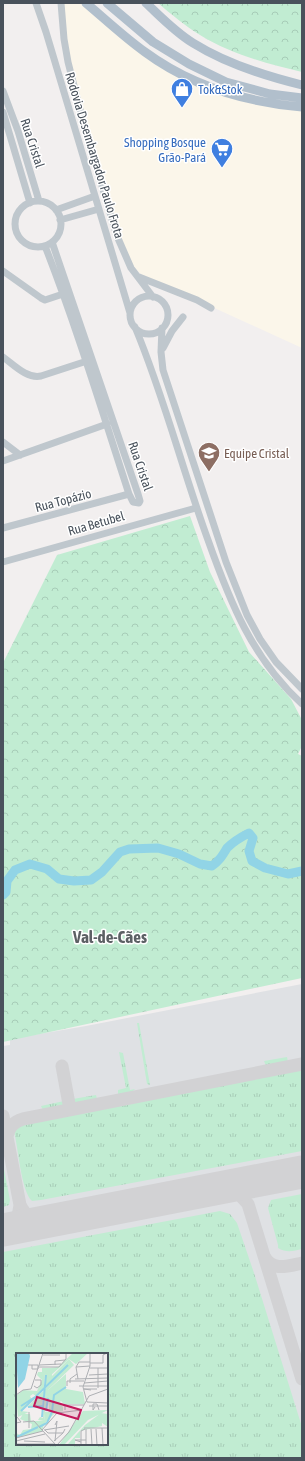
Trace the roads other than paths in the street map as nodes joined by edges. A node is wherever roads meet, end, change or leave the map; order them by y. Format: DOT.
graph roads {
  1 [pos="36,3"];
  2 [pos="61,3"];
  3 [pos="86,3"];
  4 [pos="107,3"];
  5 [pos="146,3"];
  6 [pos="302,85"];
  7 [pos="3,92"];
  8 [pos="302,98"];
  9 [pos="302,107"];
  10 [pos="4,115"];
  11 [pos="18,131"];
  12 [pos="9,133"];
  13 [pos="84,161"];
  14 [pos="98,171"];
  15 [pos="95,196"];
  16 [pos="39,201"];
  17 [pos="30,203"];
  18 [pos="99,209"];
  19 [pos="56,210"];
  20 [pos="60,220"];
  21 [pos="52,242"];
  22 [pos="45,246"];
  23 [pos="3,271"];
  24 [pos="139,277"];
  25 [pos="63,294"];
  26 [pos="153,296"];
  27 [pos="211,308"];
  28 [pos="130,313"];
  29 [pos="184,317"];
  30 [pos="78,327"];
  31 [pos="135,327"];
  32 [pos="162,328"];
  33 [pos="161,352"];
  34 [pos="3,357"];
  35 [pos="87,361"];
  36 [pos="107,424"];
  37 [pos="3,442"];
  38 [pos="20,455"];
  39 [pos="125,456"];
  40 [pos="118,459"];
  41 [pos="3,461"];
  42 [pos="129,494"];
  43 [pos="196,508"];
  44 [pos="3,528"];
  45 [pos="3,562"];
  46 [pos="302,689"];
  47 [pos="302,704"];
  1 -- 13 [label="street, Rodovia Desembargador Paulo Frota"];
  2 -- 14 [label="street, Rodovia Desembargador Paulo Frota"];
  3 -- 9 [label="main road"];
  4 -- 8 [label="main road"];
  5 -- 6 [label="main road"];
  7 -- 11 [label="street, Rua Cristal"];
  10 -- 12 [label="street, Rua Cristal"];
  11 -- 12 [label="street"];
  11 -- 16 [label="street, Rua Cristal"];
  12 -- 17 [label="street, Rua Cristal"];
  13 -- 14 [label="street"];
  13 -- 15 [label="street, Rodovia Desembargador Paulo Frota"];
  14 -- 24 [label="street, Rodovia Desembargador Paulo Frota"];
  15 -- 18 [label="street, Rodovia Desembargador Paulo Frota"];
  15 -- 19 [label="street"];
  16 -- 17 [label="street"];
  16 -- 19 [label="street"];
  17 -- 22 [label="street"];
  18 -- 20 [label="street"];
  18 -- 28 [label="street, Rodovia Desembargador Paulo Frota"];
  19 -- 20 [label="street"];
  20 -- 21 [label="street"];
  21 -- 22 [label="street"];
  21 -- 30 [label="street, Rua Cristal"];
  22 -- 25 [label="street, Rua Cristal"];
  23 -- 25 [label="street"];
  24 -- 26 [label="street, Rodovia Desembargador Paulo Frota"];
  24 -- 27 [label="street"];
  25 -- 30 [label="street, Rua Cristal"];
  26 -- 28 [label="street"];
  26 -- 32 [label="street"];
  28 -- 31 [label="street"];
  29 -- 33 [label="street"];
  30 -- 35 [label="street, Rua Cristal"];
  30 -- 39 [label="street, Rua Cristal"];
  31 -- 32 [label="street"];
  31 -- 43 [label="street"];
  32 -- 33 [label="street"];
  33 -- 46 [label="street"];
  34 -- 35 [label="street"];
  35 -- 36 [label="street, Rua Cristal"];
  36 -- 38 [label="street"];
  36 -- 40 [label="street, Rua Cristal"];
  37 -- 38 [label="street"];
  38 -- 41 [label="street"];
  39 -- 40 [label="street"];
  39 -- 42 [label="street, Rua Cristal"];
  40 -- 42 [label="street, Rua Cristal"];
  42 -- 44 [label="street, Rua Topázio"];
  43 -- 45 [label="street, Rua Betubel"];
  43 -- 47 [label="street"];
}
